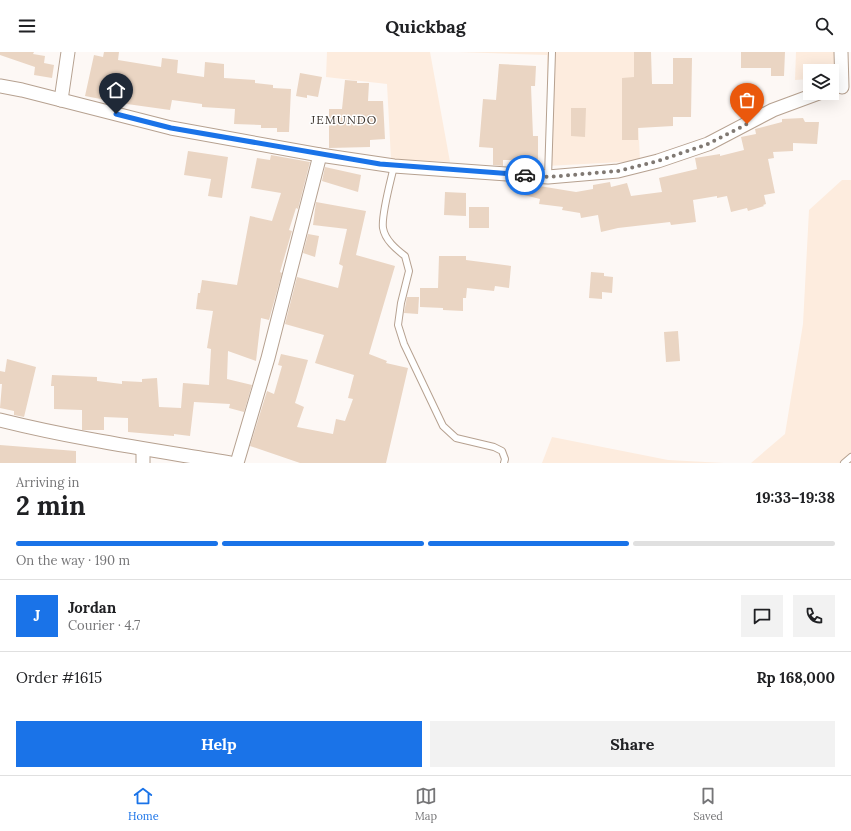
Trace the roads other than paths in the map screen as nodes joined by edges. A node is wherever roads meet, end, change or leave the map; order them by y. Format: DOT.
graph roads {
  1 [pos="68,52"];
  2 [pos="552,52"];
  3 [pos="841,52"];
  4 [pos="0,86"];
  5 [pos="842,87"];
  6 [pos="803,99"];
  7 [pos="61,100"];
  8 [pos="320,155"];
  9 [pos="394,166"];
  10 [pos="548,177"];
  11 [pos="0,420"];
  12 [pos="143,450"];
  13 [pos="851,457"];
  14 [pos="142,463"];
  15 [pos="230,463"];
  16 [pos="237,463"];
  17 [pos="504,463"];
  18 [pos="844,463"];
  1 -- 7 [label="street"];
  2 -- 10 [label="lane"];
  3 -- 5 [label="street"];
  4 -- 7 [label="street"];
  6 -- 10 [label="street"];
  7 -- 8 [label="street"];
  8 -- 9 [label="street"];
  8 -- 16 [label="street"];
  9 -- 10 [label="street"];
  9 -- 17 [label="lane"];
  11 -- 12 [label="street"];
  12 -- 14 [label="street"];
  12 -- 15 [label="street"];
  13 -- 18 [label="lane"];
}
